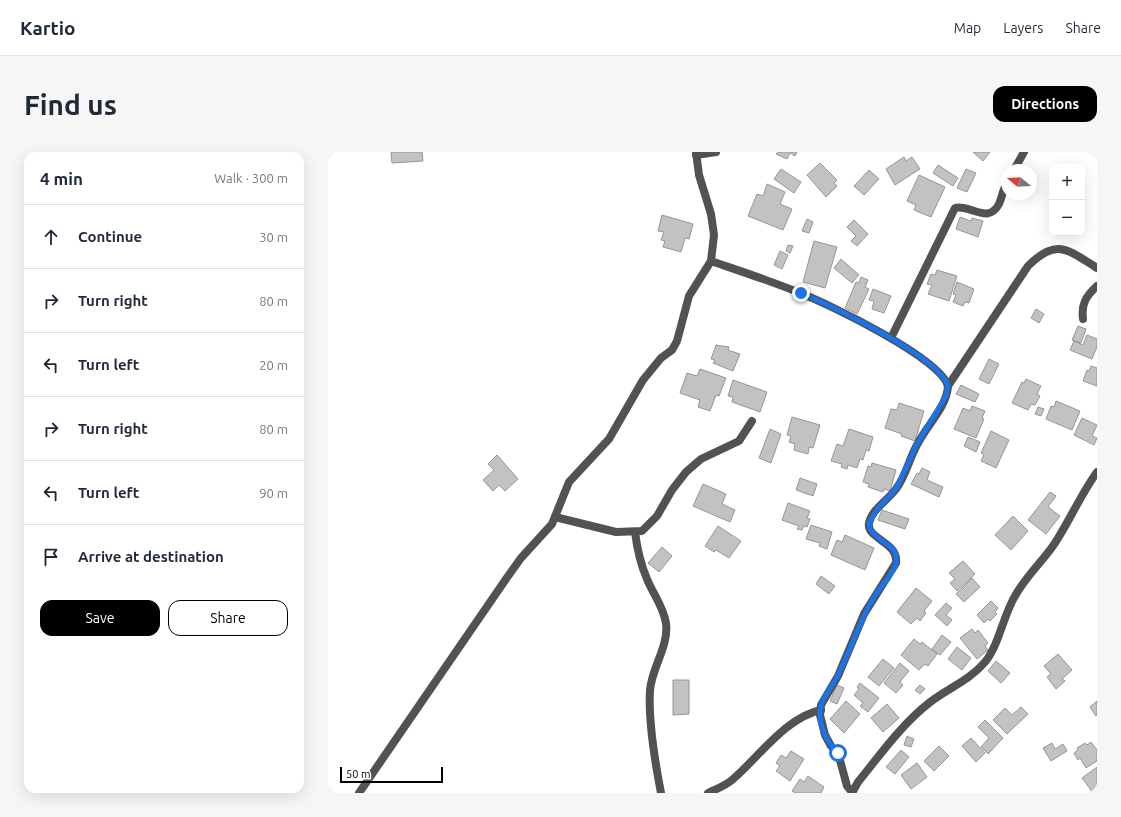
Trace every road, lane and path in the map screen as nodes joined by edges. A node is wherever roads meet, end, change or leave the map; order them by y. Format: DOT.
graph roads {
  1 [pos="716,152"];
  2 [pos="1024,152"];
  3 [pos="696,154"];
  4 [pos="1017,164"];
  5 [pos="1001,199"];
  6 [pos="711,260"];
  7 [pos="1097,268"];
  8 [pos="1097,286"];
  9 [pos="1083,319"];
  10 [pos="891,338"];
  11 [pos="948,386"];
  12 [pos="752,421"];
  13 [pos="1097,472"];
  14 [pos="555,517"];
  15 [pos="635,532"];
  16 [pos="820,710"];
  17 [pos="359,793"];
  18 [pos="661,793"];
  19 [pos="708,793"];
  20 [pos="852,793"];
  1 -- 3 [label="street"];
  2 -- 4 [label="street"];
  3 -- 6 [label="street"];
  5 -- 10 [label="street"];
  6 -- 10 [label="street"];
  6 -- 14 [label="street"];
  7 -- 11 [label="street"];
  8 -- 9 [label="street"];
  10 -- 11 [label="street"];
  11 -- 16 [label="street"];
  12 -- 15 [label="street"];
  13 -- 20 [label="street"];
  14 -- 15 [label="street"];
  14 -- 17 [label="street"];
  15 -- 18 [label="street"];
  16 -- 19 [label="street"];
  16 -- 20 [label="street"];
}
